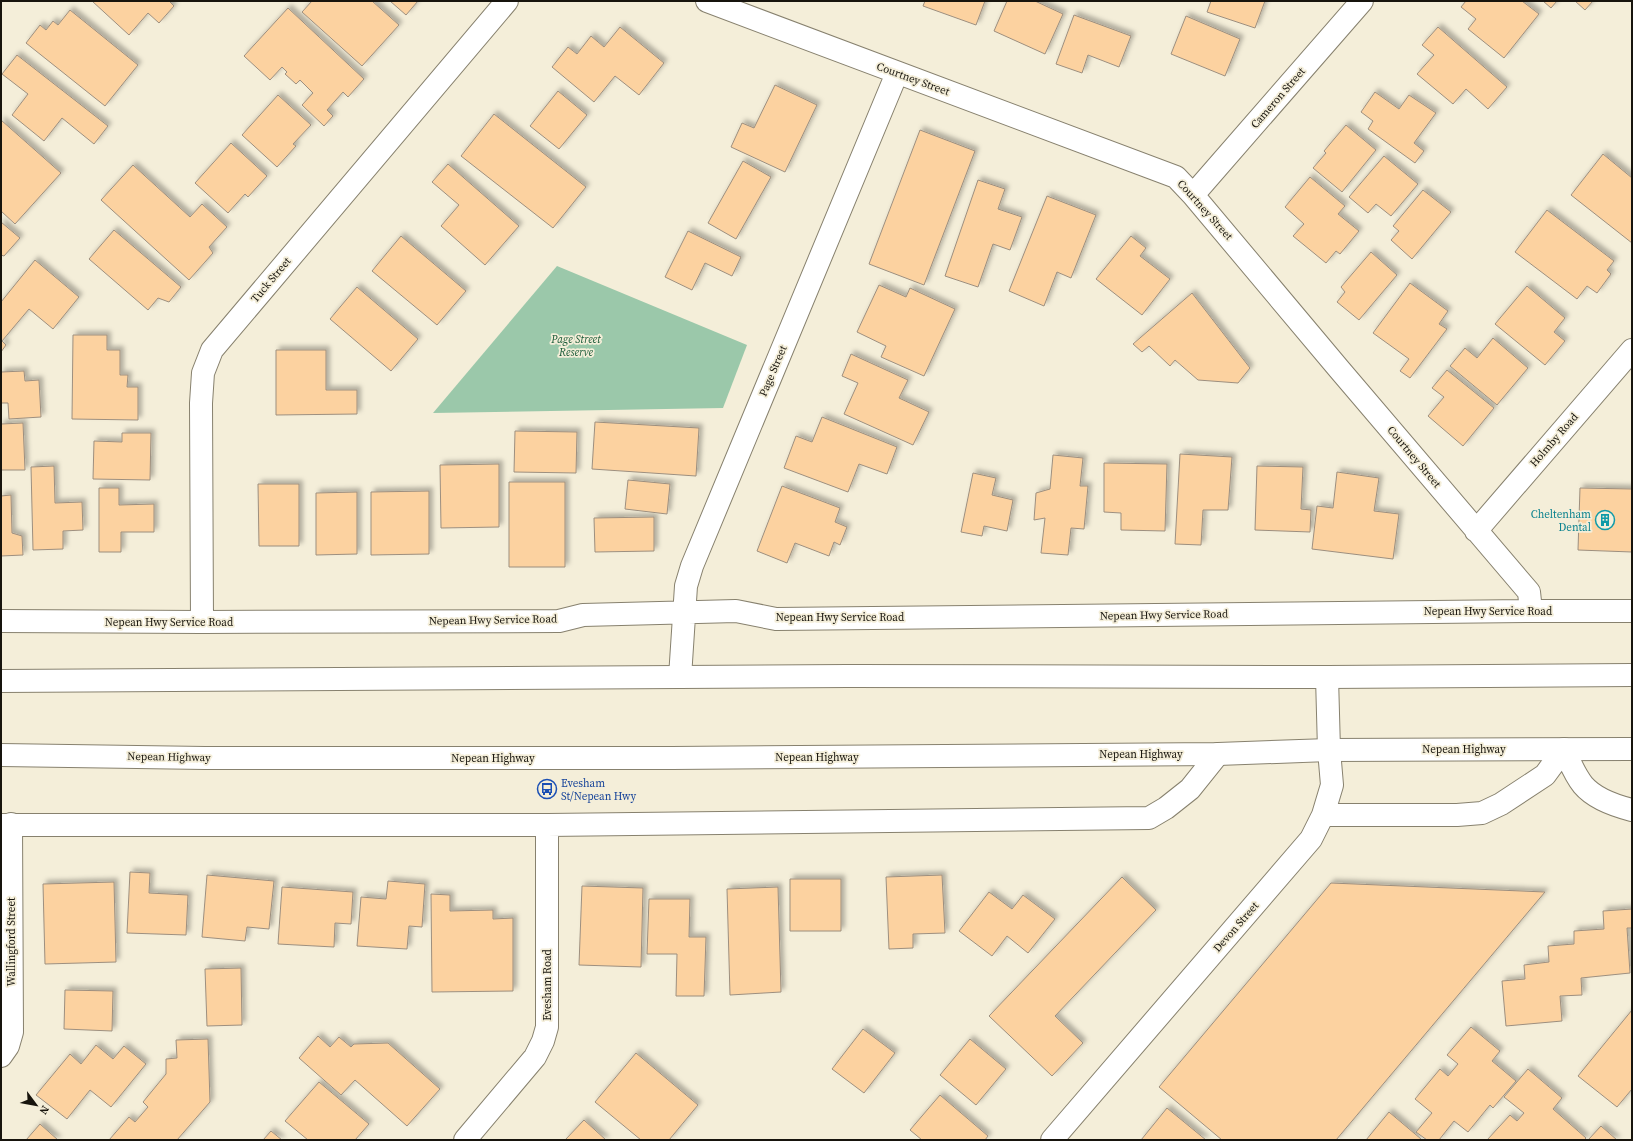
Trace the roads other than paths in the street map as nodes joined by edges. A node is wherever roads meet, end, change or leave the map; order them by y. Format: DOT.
graph roads {
  1 [pos="507,1"];
  2 [pos="708,1"];
  3 [pos="1362,1"];
  4 [pos="897,72"];
  5 [pos="1193,194"];
  6 [pos="1632,350"];
  7 [pos="1476,531"];
  8 [pos="1531,611"];
  9 [pos="1632,611"];
  10 [pos="684,613"];
  11 [pos="1,621"];
  12 [pos="202,622"];
  13 [pos="1632,675"];
  14 [pos="680,677"];
  15 [pos="1327,677"];
  16 [pos="1,681"];
  17 [pos="1564,749"];
  18 [pos="1632,749"];
  19 [pos="1329,750"];
  20 [pos="1218,754"];
  21 [pos="1,755"];
  22 [pos="1632,810"];
  23 [pos="1323,815"];
  24 [pos="6,824"];
  25 [pos="547,825"];
  26 [pos="1,1056"];
  27 [pos="465,1140"];
  28 [pos="1052,1140"];
  1 -- 12 [label="main road, Tuck Street"];
  2 -- 4 [label="main road, Courtney Street"];
  3 -- 5 [label="main road, Cameron Street"];
  4 -- 5 [label="main road, Courtney Street"];
  4 -- 10 [label="main road, Page Street"];
  5 -- 7 [label="main road, Courtney Street"];
  6 -- 7 [label="main road, Holmby Road"];
  7 -- 8 [label="main road, Courtney Street"];
  8 -- 9 [label="main road, Nepean Hwy Service Road"];
  8 -- 10 [label="main road, Nepean Hwy Service Road"];
  10 -- 12 [label="main road, Nepean Hwy Service Road"];
  10 -- 14 [label="main road, Page Street"];
  11 -- 12 [label="main road, Nepean Hwy Service Road"];
  13 -- 15 [label="main road"];
  14 -- 15 [label="main road"];
  14 -- 16 [label="main road"];
  15 -- 19 [label="main road, Devon Street"];
  17 -- 18 [label="main road, Nepean Highway"];
  17 -- 19 [label="main road, Nepean Highway"];
  17 -- 22 [label="main road"];
  17 -- 23 [label="main road"];
  19 -- 20 [label="main road, Nepean Highway"];
  19 -- 23 [label="main road, Devon Street"];
  20 -- 21 [label="main road, Nepean Highway"];
  20 -- 25 [label="main road"];
  23 -- 28 [label="main road, Devon Street"];
  24 -- 25 [label="main road"];
  24 -- 26 [label="main road, Wallingford Street"];
  25 -- 27 [label="main road, Evesham Road"];
}
